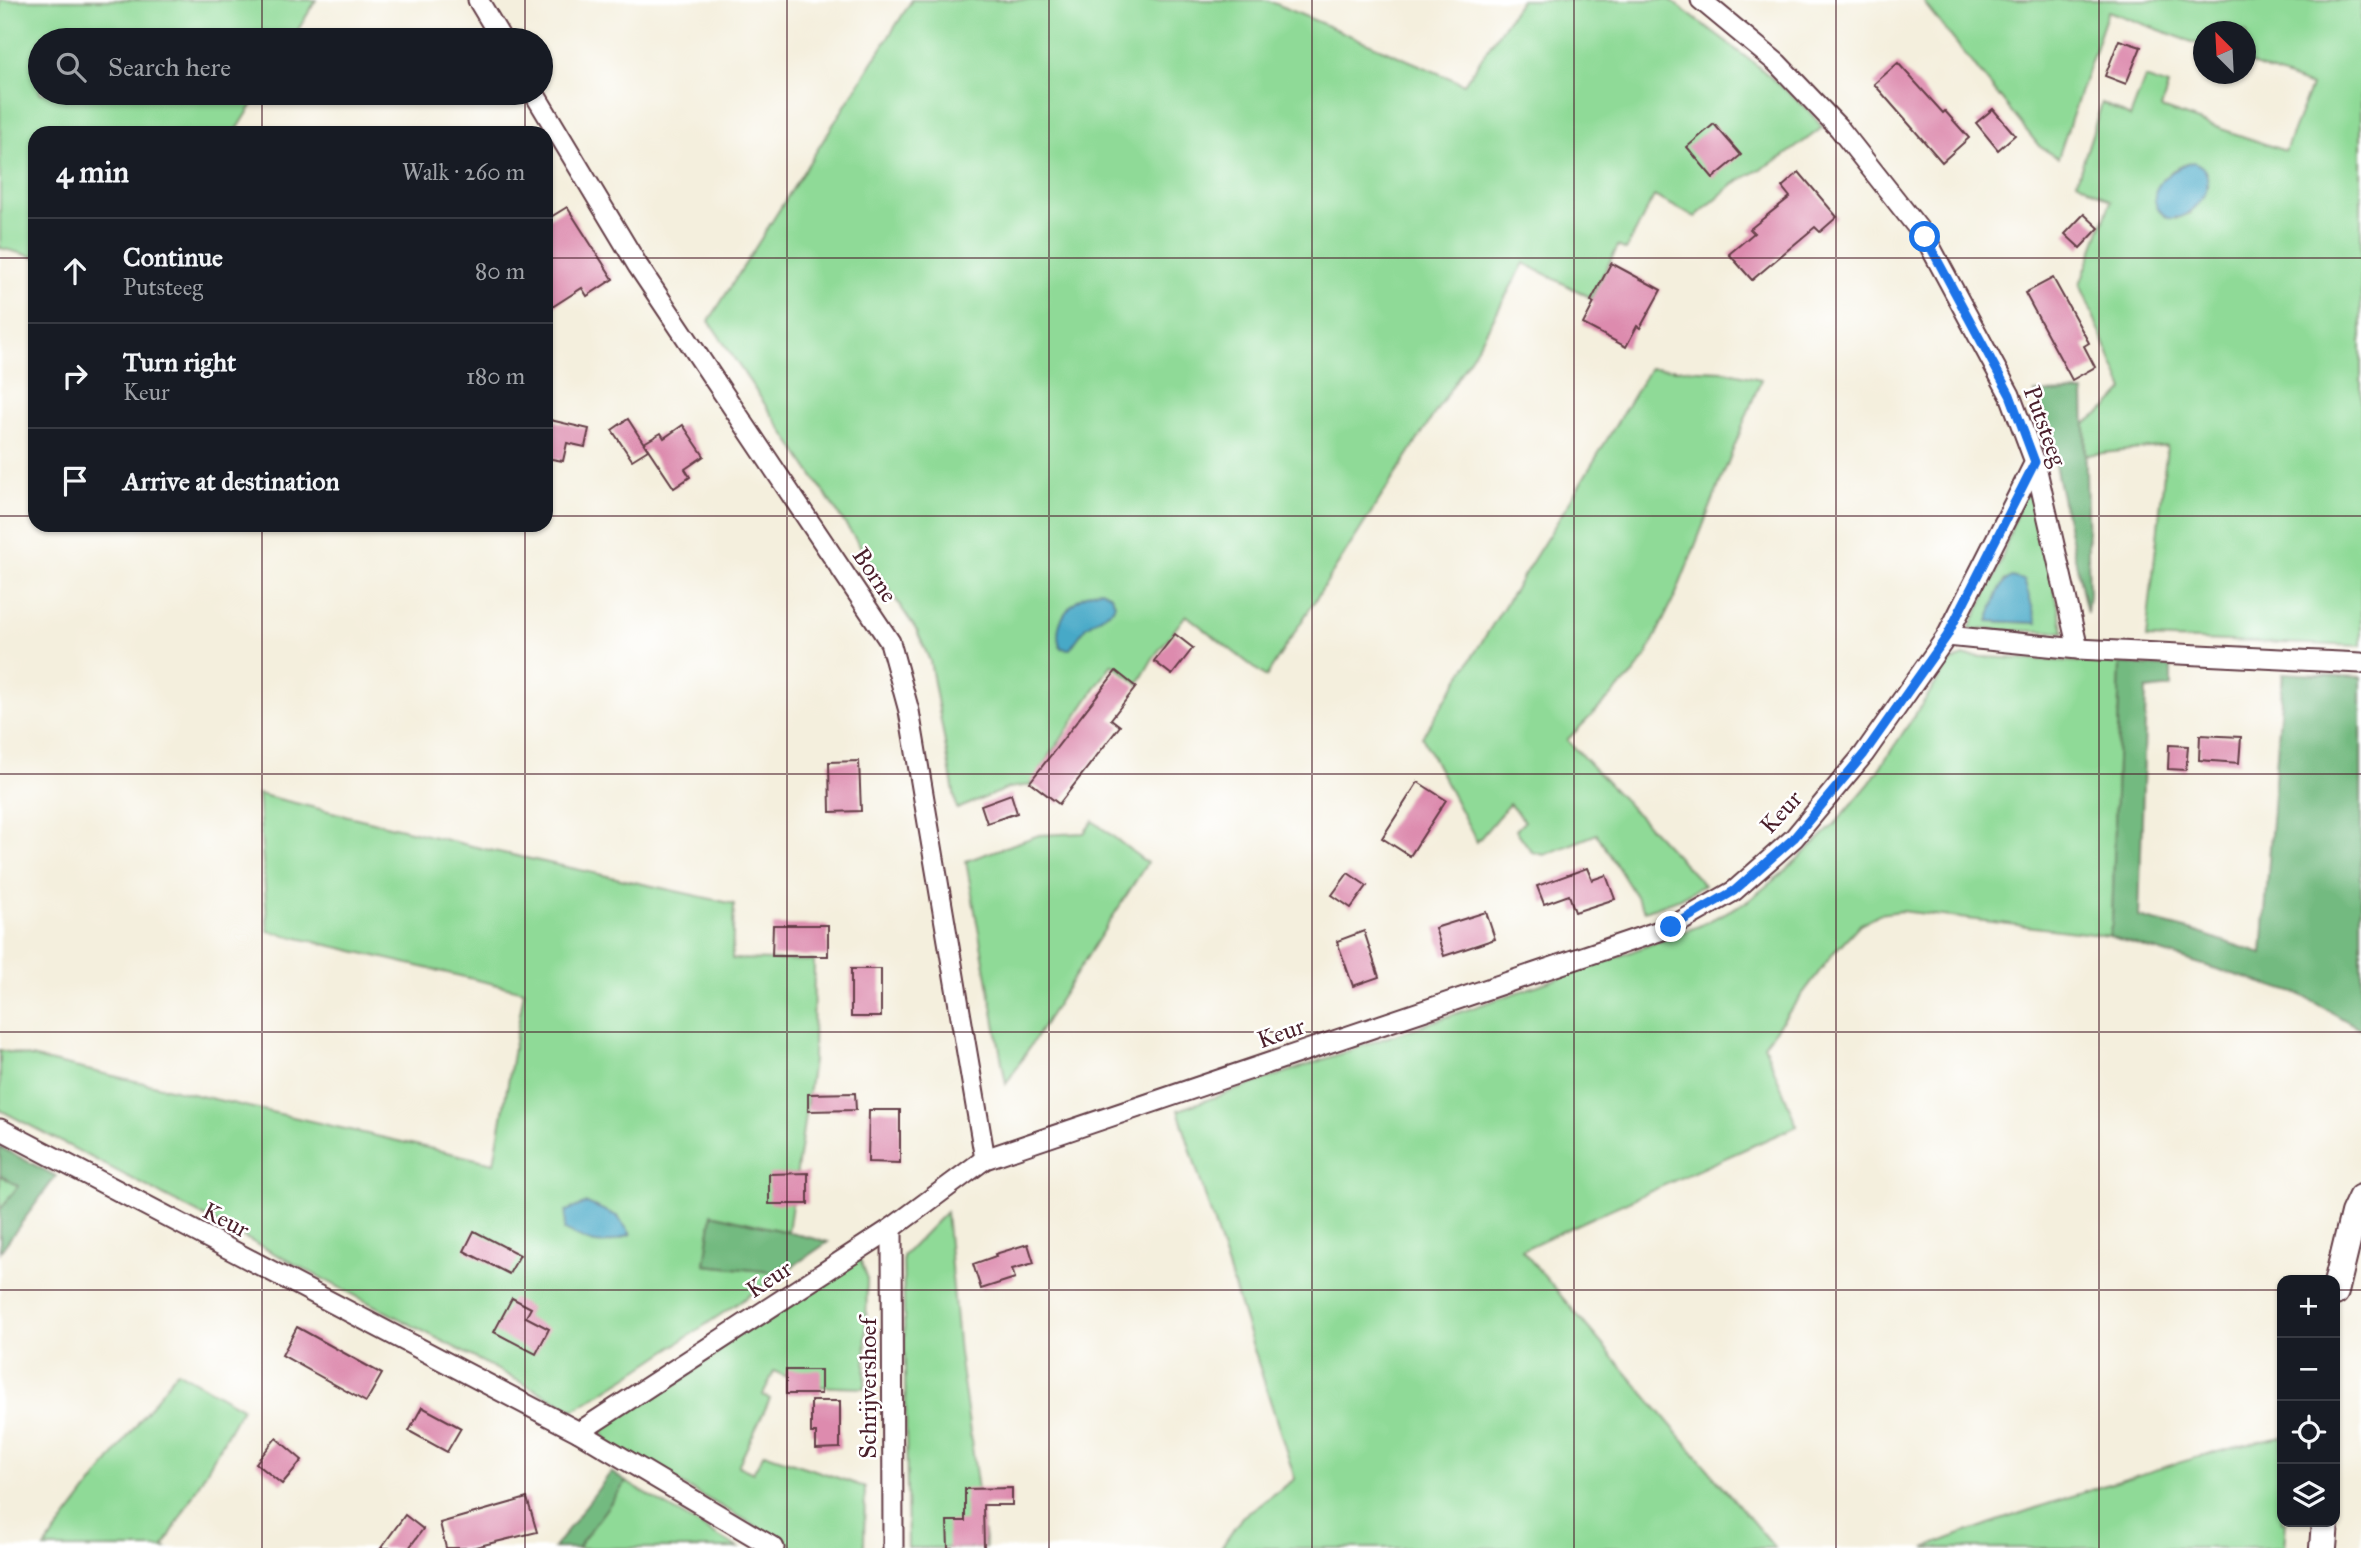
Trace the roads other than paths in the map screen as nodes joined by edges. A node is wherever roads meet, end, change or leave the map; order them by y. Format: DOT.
graph roads {
  1 [pos="478,0"];
  2 [pos="1701,0"];
  3 [pos="495,28"];
  4 [pos="541,105"];
  5 [pos="2035,462"];
  6 [pos="1947,636"];
  7 [pos="2078,649"];
  8 [pos="2361,663"];
  9 [pos="0,1129"];
  10 [pos="985,1159"];
  11 [pos="2361,1198"];
  12 [pos="892,1228"];
  13 [pos="2339,1275"];
  14 [pos="579,1432"];
  15 [pos="2325,1527"];
  16 [pos="774,1548"];
  17 [pos="893,1548"];
  18 [pos="2323,1548"];
  1 -- 3 [label="street"];
  2 -- 5 [label="street, Putsteeg"];
  4 -- 10 [label="street, Borne"];
  5 -- 6 [label="street, Keur"];
  5 -- 7 [label="street, Putsteeg"];
  6 -- 7 [label="street"];
  6 -- 10 [label="street, Keur"];
  7 -- 8 [label="street"];
  9 -- 14 [label="street, Keur"];
  10 -- 12 [label="street, Keur"];
  11 -- 13 [label="main road"];
  12 -- 14 [label="street, Keur"];
  12 -- 17 [label="street, Schrijvershoef"];
  14 -- 16 [label="street, Keur"];
  15 -- 18 [label="main road"];
}
